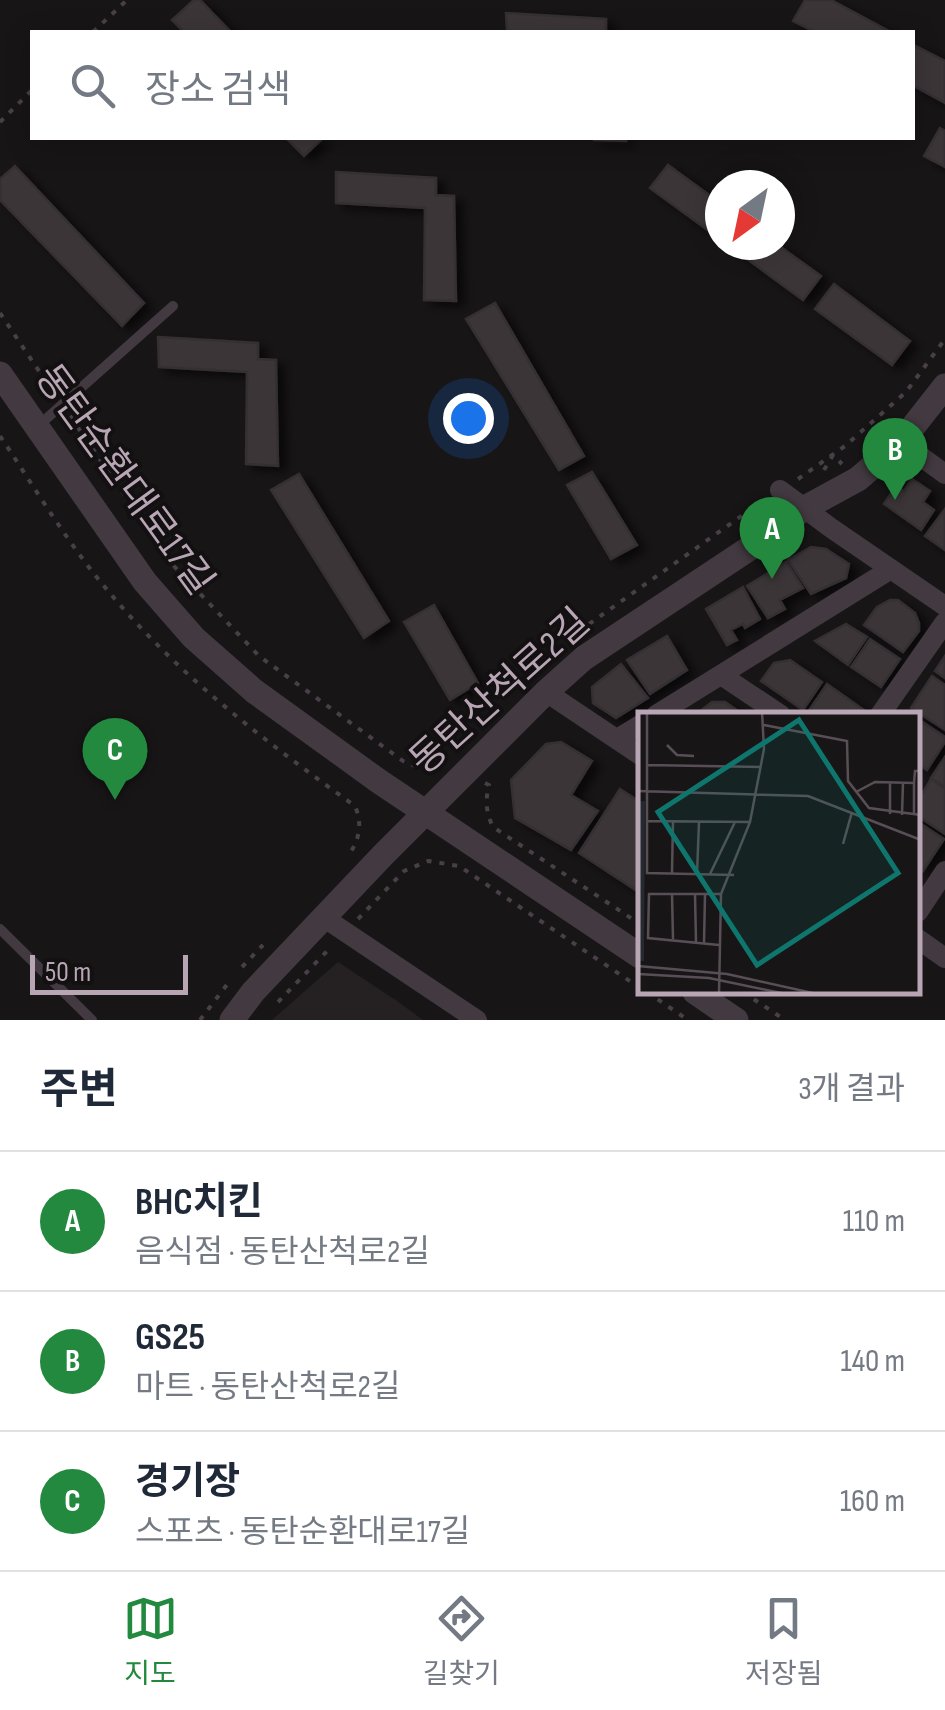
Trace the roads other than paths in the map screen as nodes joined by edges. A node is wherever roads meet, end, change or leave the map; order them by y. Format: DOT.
graph roads {
  1 [pos="173,306"];
  2 [pos="0,374"];
  3 [pos="945,386"];
  4 [pos="36,428"];
  5 [pos="901,442"];
  6 [pos="945,474"];
  7 [pos="780,490"];
  8 [pos="804,509"];
  9 [pos="891,569"];
  10 [pos="945,606"];
  11 [pos="945,622"];
  12 [pos="721,675"];
  13 [pos="546,692"];
  14 [pos="661,712"];
  15 [pos="776,712"];
  16 [pos="882,712"];
  17 [pos="638,726"];
  18 [pos="616,739"];
  19 [pos="638,754"];
  20 [pos="425,812"];
  21 [pos="945,871"];
  22 [pos="920,909"];
  23 [pos="322,917"];
  24 [pos="0,929"];
  25 [pos="920,941"];
  26 [pos="638,955"];
  27 [pos="945,958"];
  28 [pos="699,995"];
  29 [pos="92,1020"];
  30 [pos="232,1020"];
  31 [pos="477,1020"];
  32 [pos="736,1020"];
  1 -- 4 [label="lane"];
  2 -- 4 [label="street, 동탄순환대로17길"];
  3 -- 5 [label="street, 동탄산척로2길"];
  4 -- 20 [label="street, 동탄순환대로17길"];
  5 -- 6 [label="street"];
  5 -- 8 [label="street, 동탄산척로2길"];
  7 -- 8 [label="street"];
  8 -- 9 [label="street"];
  8 -- 13 [label="street, 동탄산척로2길"];
  9 -- 10 [label="street"];
  9 -- 12 [label="street"];
  11 -- 16 [label="street"];
  12 -- 14 [label="street"];
  12 -- 15 [label="street"];
  13 -- 18 [label="street"];
  13 -- 20 [label="street, 동탄산척로2길"];
  17 -- 18 [label="street"];
  18 -- 19 [label="street"];
  20 -- 23 [label="street, 동탄산척로2길"];
  20 -- 26 [label="street, 동탄순환대로17길"];
  21 -- 22 [label="street"];
  23 -- 30 [label="street, 동탄산척로2길"];
  23 -- 31 [label="street"];
  24 -- 29 [label="lane"];
  25 -- 27 [label="street"];
  28 -- 32 [label="street"];
}
